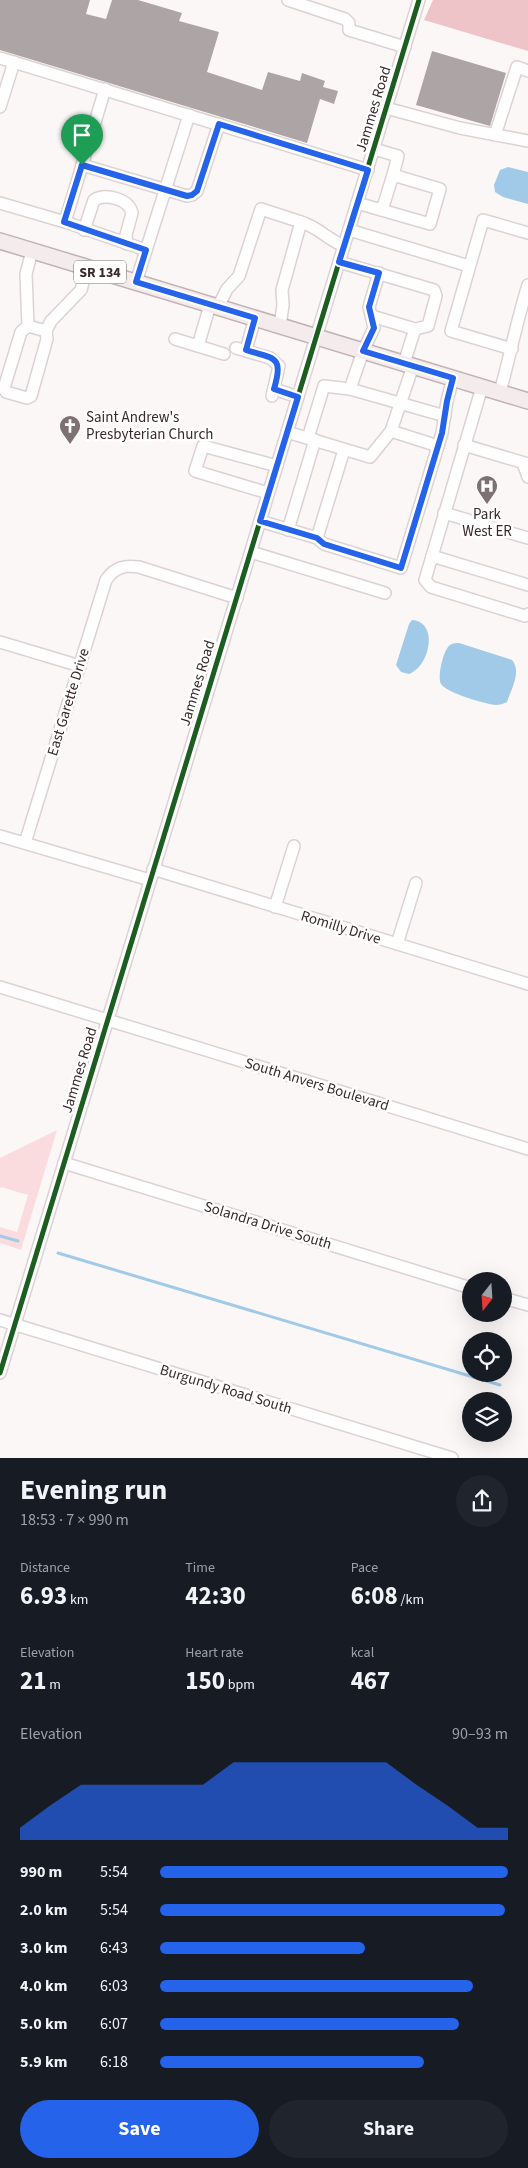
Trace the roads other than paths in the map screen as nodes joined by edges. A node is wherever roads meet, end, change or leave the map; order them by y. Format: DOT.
graph roads {
  1 [pos="288,0"];
  2 [pos="420,0"];
  3 [pos="405,47"];
  4 [pos="0,58"];
  5 [pos="14,62"];
  6 [pos="528,71"];
  7 [pos="105,89"];
  8 [pos="0,107"];
  9 [pos="386,108"];
  10 [pos="189,115"];
  11 [pos="219,124"];
  12 [pos="495,135"];
  13 [pos="528,141"];
  14 [pos="374,149"];
  15 [pos="82,165"];
  16 [pos="368,170"];
  17 [pos="393,175"];
  18 [pos="165,190"];
  19 [pos="0,203"];
  20 [pos="358,203"];
  21 [pos="382,210"];
  22 [pos="64,222"];
  23 [pos="301,222"];
  24 [pos="84,230"];
  25 [pos="349,230"];
  26 [pos="528,233"];
  27 [pos="0,241"];
  28 [pos="127,244"];
  29 [pos="344,246"];
  30 [pos="146,250"];
  31 [pos="32,251"];
  32 [pos="339,262"];
  33 [pos="469,266"];
  34 [pos="87,268"];
  35 [pos="379,273"];
  36 [pos="136,282"];
  37 [pos="528,285"];
  38 [pos="214,306"];
  39 [pos="372,316"];
  40 [pos="255,318"];
  41 [pos="28,326"];
  42 [pos="280,326"];
  43 [pos="414,329"];
  44 [pos="46,330"];
  45 [pos="316,337"];
  46 [pos="175,340"];
  47 [pos="198,346"];
  48 [pos="512,349"];
  49 [pos="363,351"];
  50 [pos="224,354"];
  51 [pos="408,364"];
  52 [pos="453,378"];
  53 [pos="482,386"];
  54 [pos="350,390"];
  55 [pos="500,392"];
  56 [pos="297,399"];
  57 [pos="528,400"];
  58 [pos="400,404"];
  59 [pos="317,408"];
  60 [pos="445,416"];
  61 [pos="391,431"];
  62 [pos="287,432"];
  63 [pos="312,439"];
  64 [pos="464,445"];
  65 [pos="438,446"];
  66 [pos="344,450"];
  67 [pos="526,463"];
  68 [pos="277,466"];
  69 [pos="528,477"];
  70 [pos="268,493"];
  71 [pos="444,512"];
  72 [pos="260,521"];
  73 [pos="492,527"];
  74 [pos="288,530"];
  75 [pos="504,531"];
  76 [pos="317,538"];
  77 [pos="528,538"];
  78 [pos="251,552"];
  79 [pos="432,556"];
  80 [pos="528,585"];
  81 [pos="384,593"];
  82 [pos="237,598"];
  83 [pos="528,614"];
  84 [pos="0,642"];
  85 [pos="80,666"];
  86 [pos="0,836"];
  87 [pos="25,843"];
  88 [pos="294,846"];
  89 [pos="151,875"];
  90 [pos="416,883"];
  91 [pos="275,907"];
  92 [pos="397,944"];
  93 [pos="528,984"];
  94 [pos="0,987"];
  95 [pos="107,1020"];
  96 [pos="528,1149"];
  97 [pos="64,1163"];
  98 [pos="462,1285"];
  99 [pos="512,1300"];
  100 [pos="528,1305"];
  101 [pos="0,1320"];
  102 [pos="14,1324"];
  103 [pos="0,1373"];
  104 [pos="452,1458"];
  1 -- 3 [label="street"];
  2 -- 3 [label="street, Jammes Road"];
  3 -- 9 [label="street, Jammes Road"];
  4 -- 5 [label="street"];
  5 -- 7 [label="street"];
  5 -- 8 [label="street"];
  6 -- 12 [label="street"];
  7 -- 10 [label="street"];
  7 -- 15 [label="street"];
  9 -- 12 [label="street"];
  9 -- 14 [label="street, Jammes Road"];
  10 -- 11 [label="street"];
  10 -- 18 [label="street"];
  11 -- 16 [label="street"];
  11 -- 18 [label="street"];
  12 -- 13 [label="street"];
  14 -- 16 [label="street, Jammes Road"];
  14 -- 17 [label="street"];
  15 -- 18 [label="street"];
  15 -- 22 [label="street"];
  16 -- 20 [label="street, Jammes Road"];
  17 -- 21 [label="street"];
  17 -- 21 [label="street"];
  18 -- 30 [label="street"];
  19 -- 22 [label="street"];
  20 -- 21 [label="street"];
  20 -- 25 [label="street, Jammes Road"];
  22 -- 24 [label="street"];
  23 -- 29 [label="street"];
  23 -- 38 [label="street"];
  23 -- 42 [label="street"];
  24 -- 28 [label="street"];
  24 -- 28 [label="street"];
  25 -- 29 [label="street, Jammes Road"];
  25 -- 33 [label="street"];
  26 -- 33 [label="street"];
  27 -- 31 [label="main road, SR 134"];
  28 -- 30 [label="street"];
  29 -- 32 [label="street, Jammes Road"];
  30 -- 36 [label="street"];
  31 -- 34 [label="main road, SR 134"];
  31 -- 41 [label="street"];
  32 -- 35 [label="street"];
  32 -- 45 [label="street, Jammes Road"];
  33 -- 48 [label="street"];
  34 -- 36 [label="main road, SR 134"];
  34 -- 44 [label="street"];
  35 -- 39 [label="street"];
  35 -- 43 [label="street"];
  36 -- 38 [label="main road, SR 134"];
  37 -- 48 [label="street"];
  38 -- 40 [label="main road, SR 134"];
  38 -- 47 [label="street"];
  39 -- 43 [label="street"];
  39 -- 49 [label="street"];
  40 -- 42 [label="main road, SR 134"];
  40 -- 56 [label="street"];
  41 -- 44 [label="street"];
  41 -- 44 [label="street"];
  42 -- 45 [label="main road, SR 134"];
  43 -- 51 [label="street"];
  45 -- 49 [label="main road, SR 134"];
  45 -- 56 [label="street, Jammes Road"];
  46 -- 47 [label="street"];
  47 -- 50 [label="street"];
  48 -- 55 [label="street"];
  49 -- 51 [label="main road, SR 134"];
  49 -- 54 [label="street"];
  51 -- 52 [label="main road, SR 134"];
  51 -- 58 [label="street"];
  52 -- 53 [label="main road, SR 134"];
  52 -- 60 [label="street"];
  53 -- 55 [label="main road, SR 134"];
  53 -- 64 [label="street"];
  54 -- 58 [label="street"];
  54 -- 59 [label="street"];
  55 -- 57 [label="main road, SR 134"];
  56 -- 59 [label="street"];
  56 -- 62 [label="street, Jammes Road"];
  58 -- 60 [label="street"];
  58 -- 61 [label="street"];
  59 -- 63 [label="street"];
  60 -- 65 [label="street"];
  61 -- 65 [label="street"];
  61 -- 66 [label="street"];
  62 -- 63 [label="street"];
  62 -- 68 [label="street, Jammes Road"];
  63 -- 66 [label="street"];
  63 -- 74 [label="street"];
  64 -- 67 [label="street"];
  64 -- 71 [label="street"];
  65 -- 76 [label="street"];
  66 -- 76 [label="street"];
  67 -- 69 [label="street"];
  68 -- 70 [label="street, Jammes Road"];
  68 -- 70 [label="street"];
  70 -- 72 [label="street, Jammes Road"];
  71 -- 73 [label="street"];
  71 -- 79 [label="street"];
  72 -- 74 [label="street"];
  72 -- 78 [label="street, Jammes Road"];
  74 -- 76 [label="street"];
  75 -- 77 [label="street"];
  78 -- 81 [label="street"];
  78 -- 82 [label="street, Jammes Road"];
  79 -- 80 [label="street"];
  79 -- 83 [label="street"];
  82 -- 85 [label="street, East Garette Drive"];
  82 -- 89 [label="street, Jammes Road"];
  84 -- 85 [label="street"];
  85 -- 87 [label="street, East Garette Drive"];
  86 -- 87 [label="street, Romilly Drive"];
  87 -- 89 [label="street, Romilly Drive"];
  88 -- 91 [label="street"];
  89 -- 91 [label="street, Romilly Drive"];
  89 -- 95 [label="street, Jammes Road"];
  90 -- 92 [label="street"];
  91 -- 92 [label="street, Romilly Drive"];
  92 -- 93 [label="street, Romilly Drive"];
  94 -- 95 [label="street, South Anvers Boulevard"];
  95 -- 96 [label="street, South Anvers Boulevard"];
  95 -- 97 [label="street, Jammes Road"];
  97 -- 98 [label="street, Solandra Drive South"];
  97 -- 102 [label="street, Jammes Road"];
  99 -- 100 [label="street"];
  101 -- 102 [label="street, Burgundy Road South"];
  102 -- 103 [label="street, Jammes Road"];
  102 -- 104 [label="street, Burgundy Road South"];
}
